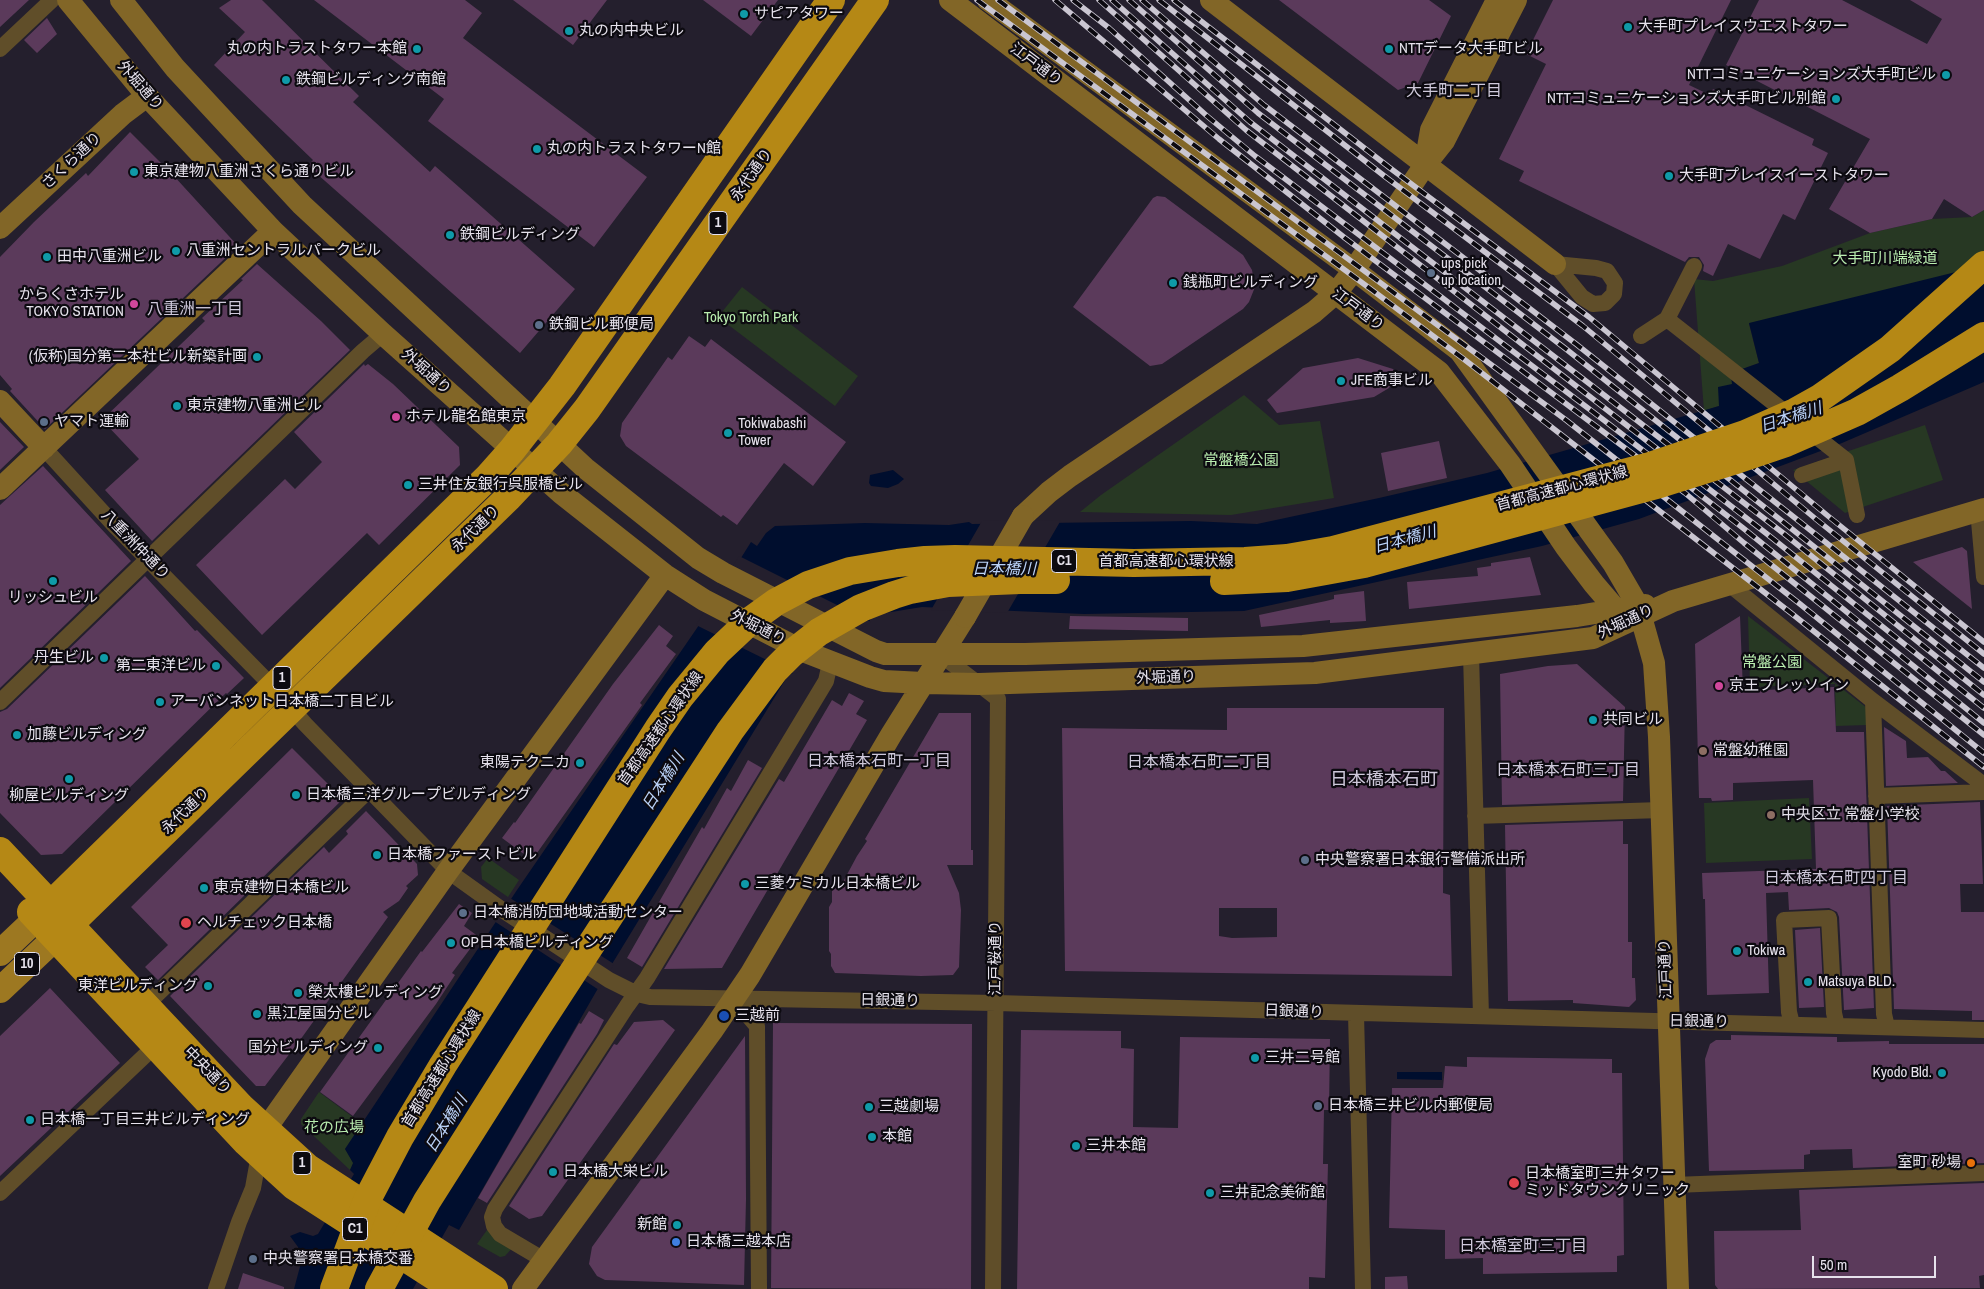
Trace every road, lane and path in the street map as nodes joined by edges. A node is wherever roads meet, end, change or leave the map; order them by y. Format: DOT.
graph roads {
  1 [pos="52,0"];
  2 [pos="68,0"];
  3 [pos="121,0"];
  4 [pos="830,0"];
  5 [pos="875,0"];
  6 [pos="950,0"];
  7 [pos="988,0"];
  8 [pos="1211,0"];
  9 [pos="1497,0"];
  10 [pos="1516,0"];
  11 [pos="0,49"];
  12 [pos="147,96"];
  13 [pos="1425,165"];
  14 [pos="0,228"];
  15 [pos="273,231"];
  16 [pos="1555,264"];
  17 [pos="1984,264"];
  18 [pos="1694,266"];
  19 [pos="1354,270"];
  20 [pos="1336,293"];
  21 [pos="1667,319"];
  22 [pos="383,334"];
  23 [pos="1641,336"];
  24 [pos="1984,336"];
  25 [pos="0,401"];
  26 [pos="535,422"];
  27 [pos="559,444"];
  28 [pos="44,448"];
  29 [pos="512,450"];
  30 [pos="1846,460"];
  31 [pos="535,470"];
  32 [pos="1802,475"];
  33 [pos="0,489"];
  34 [pos="1981,509"];
  35 [pos="1857,515"];
  36 [pos="148,559"];
  37 [pos="665,575"];
  38 [pos="1984,577"];
  39 [pos="1729,584"];
  40 [pos="1631,613"];
  41 [pos="1471,654"];
  42 [pos="941,655"];
  43 [pos="830,663"];
  44 [pos="923,683"];
  45 [pos="979,684"];
  46 [pos="273,687"];
  47 [pos="1873,700"];
  48 [pos="0,702"];
  49 [pos="291,708"];
  50 [pos="1984,785"];
  51 [pos="369,790"];
  52 [pos="1984,792"];
  53 [pos="1876,796"];
  54 [pos="1661,810"];
  55 [pos="1475,816"];
  56 [pos="0,851"];
  57 [pos="448,871"];
  58 [pos="0,878"];
  59 [pos="43,911"];
  60 [pos="62,931"];
  61 [pos="0,953"];
  62 [pos="0,990"];
  63 [pos="637,994"];
  64 [pos="734,999"];
  65 [pos="996,1003"];
  66 [pos="145,1006"];
  67 [pos="1356,1014"];
  68 [pos="1481,1016"];
  69 [pos="1668,1021"];
  70 [pos="1792,1024"];
  71 [pos="1837,1026"];
  72 [pos="1887,1027"];
  73 [pos="1984,1030"];
  74 [pos="155,1046"];
  75 [pos="262,1142"];
  76 [pos="1984,1173"];
  77 [pos="1674,1185"];
  78 [pos="0,1193"];
  79 [pos="544,1260"];
  80 [pos="435,1264"];
  81 [pos="216,1289"];
  82 [pos="334,1289"];
  83 [pos="379,1289"];
  84 [pos="454,1289"];
  85 [pos="494,1289"];
  86 [pos="523,1289"];
  87 [pos="759,1289"];
  88 [pos="994,1289"];
  89 [pos="1363,1289"];
  90 [pos="1678,1289"];
  1 -- 11 [label="street"];
  2 -- 12 [label="main road, 外堀通り"];
  3 -- 26 [label="main road, 外堀通り"];
  4 -- 26 [label="highway, 永代通り / 1"];
  5 -- 27 [label="highway, 永代通り / 1"];
  6 -- 20 [label="main road, 江戸通り"];
  7 -- 19 [label="main road, 江戸通り"];
  8 -- 13 [label="main road"];
  9 -- 13 [label="main road"];
  10 -- 13 [label="main road"];
  12 -- 14 [label="main road, さくら通り"];
  12 -- 15 [label="main road, 外堀通り"];
  13 -- 16 [label="main road"];
  13 -- 19 [label="main road"];
  15 -- 22 [label="main road, 外堀通り"];
  15 -- 28 [label="main road"];
  17 -- 82 [label="highway, 首都高速都心環状線 / C1, bridge"];
  18 -- 21 [label="street"];
  19 -- 20 [label="main road"];
  19 -- 40 [label="main road, 江戸通り, bridge"];
  20 -- 40 [label="main road, 江戸通り, bridge"];
  20 -- 42 [label="main road, bridge"];
  21 -- 23 [label="street"];
  21 -- 30 [label="street, bridge"];
  22 -- 29 [label="main road, 外堀通り"];
  22 -- 36 [label="street"];
  24 -- 83 [label="highway, 首都高速都心環状線 / C1, bridge"];
  25 -- 28 [label="main road, 八重洲仲通り"];
  26 -- 27 [label="main road, 外堀通り"];
  26 -- 29 [label="highway, 永代通り / 1"];
  27 -- 31 [label="highway, 永代通り / 1"];
  27 -- 42 [label="main road, 外堀通り, bridge"];
  28 -- 33 [label="main road"];
  28 -- 36 [label="street, 八重洲仲通り"];
  29 -- 31 [label="main road, 外堀通り"];
  29 -- 46 [label="highway, 永代通り / 1"];
  30 -- 32 [label="street"];
  30 -- 35 [label="street"];
  31 -- 37 [label="main road, 外堀通り"];
  31 -- 49 [label="highway, 永代通り / 1"];
  34 -- 38 [label="street"];
  34 -- 39 [label="main road, 外堀通り"];
  36 -- 46 [label="street, 八重洲仲通り"];
  36 -- 48 [label="street"];
  37 -- 43 [label="main road, 外堀通り, bridge"];
  37 -- 57 [label="main road"];
  39 -- 40 [label="main road, 外堀通り"];
  39 -- 47 [label="street"];
  40 -- 41 [label="main road, 外堀通り"];
  40 -- 42 [label="main road, 外堀通り"];
  40 -- 54 [label="main road, 江戸通り"];
  41 -- 45 [label="main road, 外堀通り"];
  41 -- 55 [label="street"];
  42 -- 44 [label="main road"];
  42 -- 45 [label="street, 江戸桜通り"];
  43 -- 44 [label="main road, 外堀通り"];
  43 -- 63 [label="street"];
  44 -- 45 [label="main road, 外堀通り"];
  44 -- 64 [label="main road"];
  45 -- 65 [label="street, 江戸桜通り"];
  46 -- 49 [label="street, 八重洲仲通り"];
  46 -- 59 [label="highway, 永代通り / 1"];
  47 -- 50 [label="street"];
  47 -- 53 [label="street"];
  49 -- 51 [label="street, 八重洲仲通り"];
  49 -- 60 [label="highway, 永代通り / 1"];
  51 -- 57 [label="street, 八重洲仲通り"];
  51 -- 66 [label="street"];
  52 -- 53 [label="street"];
  53 -- 72 [label="street"];
  54 -- 55 [label="street"];
  54 -- 69 [label="main road, 江戸通り"];
  55 -- 68 [label="street"];
  56 -- 59 [label="highway, 中央通り"];
  57 -- 63 [label="street, 日銀通り, bridge"];
  57 -- 75 [label="main road"];
  58 -- 59 [label="highway, 中央通り"];
  59 -- 60 [label="highway, 中央通り"];
  59 -- 61 [label="main road, 永代通り / 10"];
  60 -- 62 [label="main road, 永代通り / 10"];
  60 -- 66 [label="highway, 中央通り / 1"];
  60 -- 74 [label="highway, 中央通り / 1"];
  63 -- 64 [label="street, 日銀通り"];
  63 -- 79 [label="street"];
  64 -- 65 [label="street, 日銀通り"];
  64 -- 79 [label="main road"];
  64 -- 87 [label="street"];
  65 -- 67 [label="street, 日銀通り"];
  65 -- 88 [label="street, 江戸桜通り"];
  66 -- 75 [label="highway, 中央通り / 1"];
  67 -- 68 [label="street, 日銀通り"];
  67 -- 89 [label="street"];
  68 -- 69 [label="street, 日銀通り"];
  69 -- 70 [label="street, 日銀通り"];
  69 -- 77 [label="main road, 江戸通り"];
  70 -- 71 [label="street, 日銀通り"];
  70 -- 71 [label="street"];
  71 -- 72 [label="street, 日銀通り"];
  72 -- 73 [label="street, 日銀通り"];
  74 -- 75 [label="highway, 中央通り / 1"];
  74 -- 78 [label="street"];
  75 -- 80 [label="highway, 中央通り / 1"];
  75 -- 81 [label="street"];
  76 -- 77 [label="street"];
  77 -- 90 [label="main road, 江戸通り"];
  79 -- 86 [label="main road"];
  80 -- 84 [label="highway, 中央通り"];
  80 -- 85 [label="highway, 中央通り"];
}
